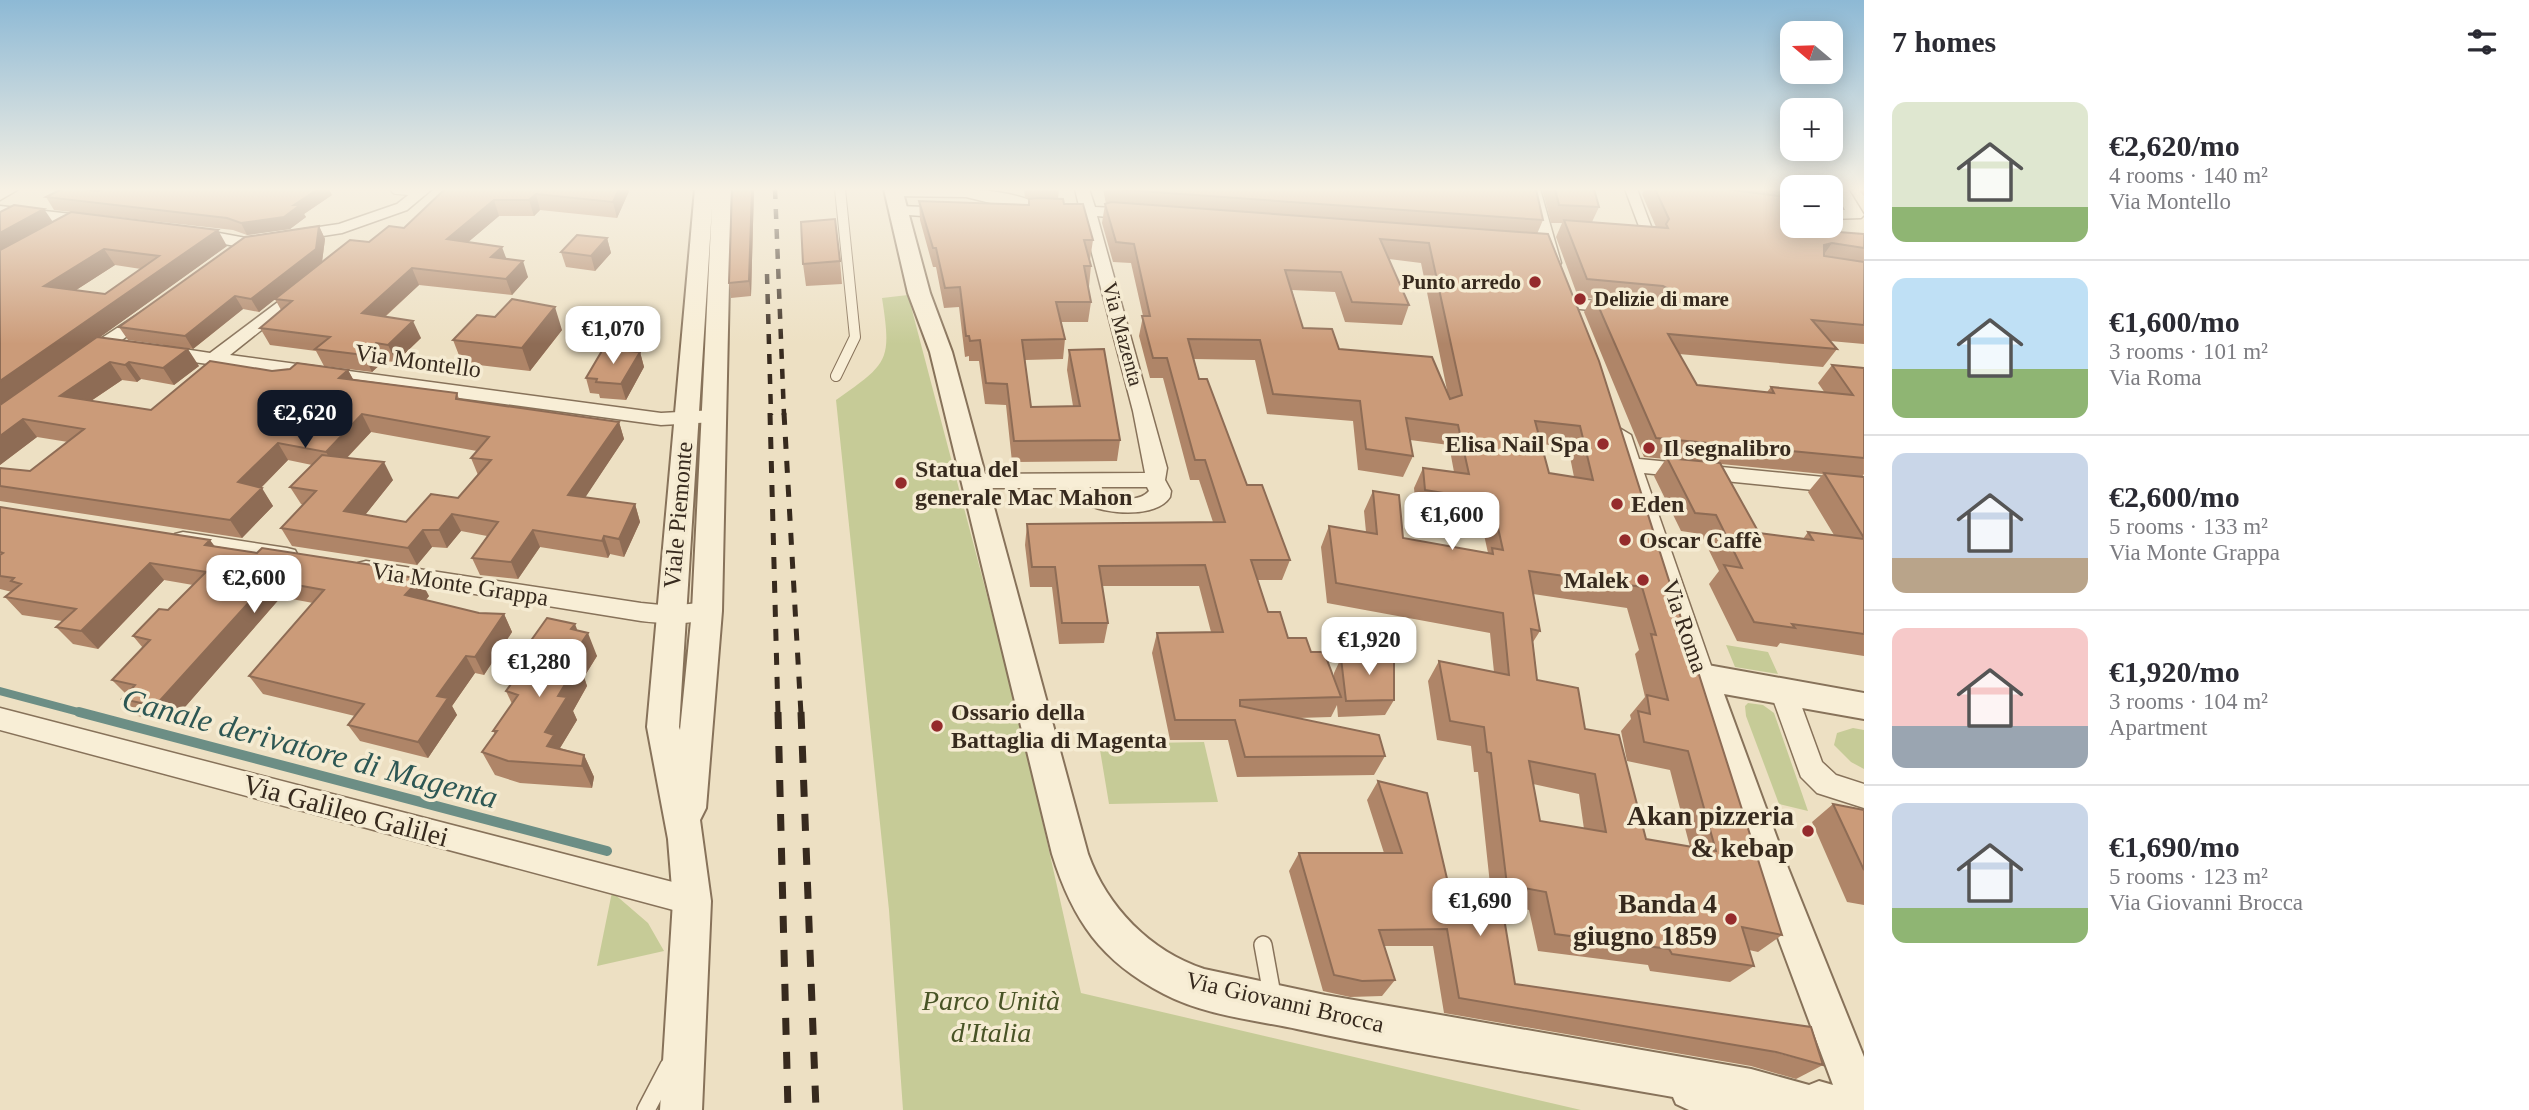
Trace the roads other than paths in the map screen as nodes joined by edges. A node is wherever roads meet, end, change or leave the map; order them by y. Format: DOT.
graph roads {
  1 [pos="240,241"];
  2 [pos="260,241"];
  3 [pos="700,241"];
  4 [pos="720,241"];
  5 [pos="845,241"];
  6 [pos="906,241"];
  7 [pos="1097,241"];
  8 [pos="1547,241"];
  9 [pos="246,243"];
  10 [pos="1526,245"];
  11 [pos="1547,247"];
  12 [pos="223,258"];
  13 [pos="320,275"];
  14 [pos="1568,303"];
  15 [pos="157,306"];
  16 [pos="1640,310"];
  17 [pos="1577,327"];
  18 [pos="102,345"];
  19 [pos="214,359"];
  20 [pos="72,368"];
  21 [pos="836,376"];
  22 [pos="1612,412"];
  23 [pos="715,416"];
  24 [pos="686,418"];
  25 [pos="1633,466"];
  26 [pos="975,481"];
  27 [pos="1864,488"];
  28 [pos="164,537"];
  29 [pos="313,561"];
  30 [pos="341,565"];
  31 [pos="707,611"];
  32 [pos="671,615"];
  33 [pos="1702,677"];
  34 [pos="1783,691"];
  35 [pos="1864,706"];
  36 [pos="0,719"];
  37 [pos="1864,796"];
  38 [pos="686,839"];
  39 [pos="692,901"];
  40 [pos="1263,945"];
  41 [pos="1274,1005"];
  42 [pos="684,1038"];
  43 [pos="1660,1075"];
  44 [pos="1831,1108"];
  45 [pos="646,1110"];
  46 [pos="681,1110"];
  47 [pos="1736,1110"];
  1 -- 9 [label="street"];
  2 -- 9 [label="street"];
  3 -- 24 [label="street, Viale Piemonte"];
  4 -- 23 [label="street, Viale Piemonte"];
  5 -- 21 [label="lane"];
  6 -- 26 [label="street, Via Giovanni Brocca"];
  7 -- 26 [label="street, Via Mazenta"];
  8 -- 11 [label="street"];
  9 -- 12 [label="street"];
  10 -- 11 [label="street"];
  11 -- 14 [label="street"];
  13 -- 19 [label="street"];
  14 -- 16 [label="street"];
  14 -- 17 [label="street"];
  15 -- 18 [label="street"];
  18 -- 19 [label="street, Via Montello"];
  18 -- 20 [label="street"];
  19 -- 24 [label="street, Via Montello"];
  22 -- 25 [label="street, Via Roma"];
  23 -- 24 [label="street, Via Montello"];
  23 -- 31 [label="street, Viale Piemonte"];
  24 -- 32 [label="street, Viale Piemonte"];
  25 -- 27 [label="street"];
  25 -- 33 [label="street, Via Roma"];
  26 -- 41 [label="street, Via Giovanni Brocca"];
  28 -- 29 [label="street"];
  30 -- 32 [label="street, Via Monte Grappa"];
  31 -- 32 [label="street, Via Monte Grappa"];
  31 -- 38 [label="street, Viale Piemonte"];
  32 -- 38 [label="street, Viale Piemonte"];
  33 -- 34 [label="street"];
  33 -- 44 [label="street, Via Roma"];
  34 -- 35 [label="street"];
  34 -- 37 [label="street"];
  36 -- 39 [label="street, Via Galileo Galilei"];
  38 -- 39 [label="street, Viale Piemonte"];
  39 -- 42 [label="street, Viale Piemonte"];
  40 -- 41 [label="lane"];
  41 -- 43 [label="street, Via Giovanni Brocca"];
  42 -- 45 [label="lane"];
  42 -- 46 [label="street, Viale Piemonte"];
  43 -- 44 [label="street, Via Giovanni Brocca"];
  43 -- 47 [label="street, Via Giovanni Brocca"];
}
